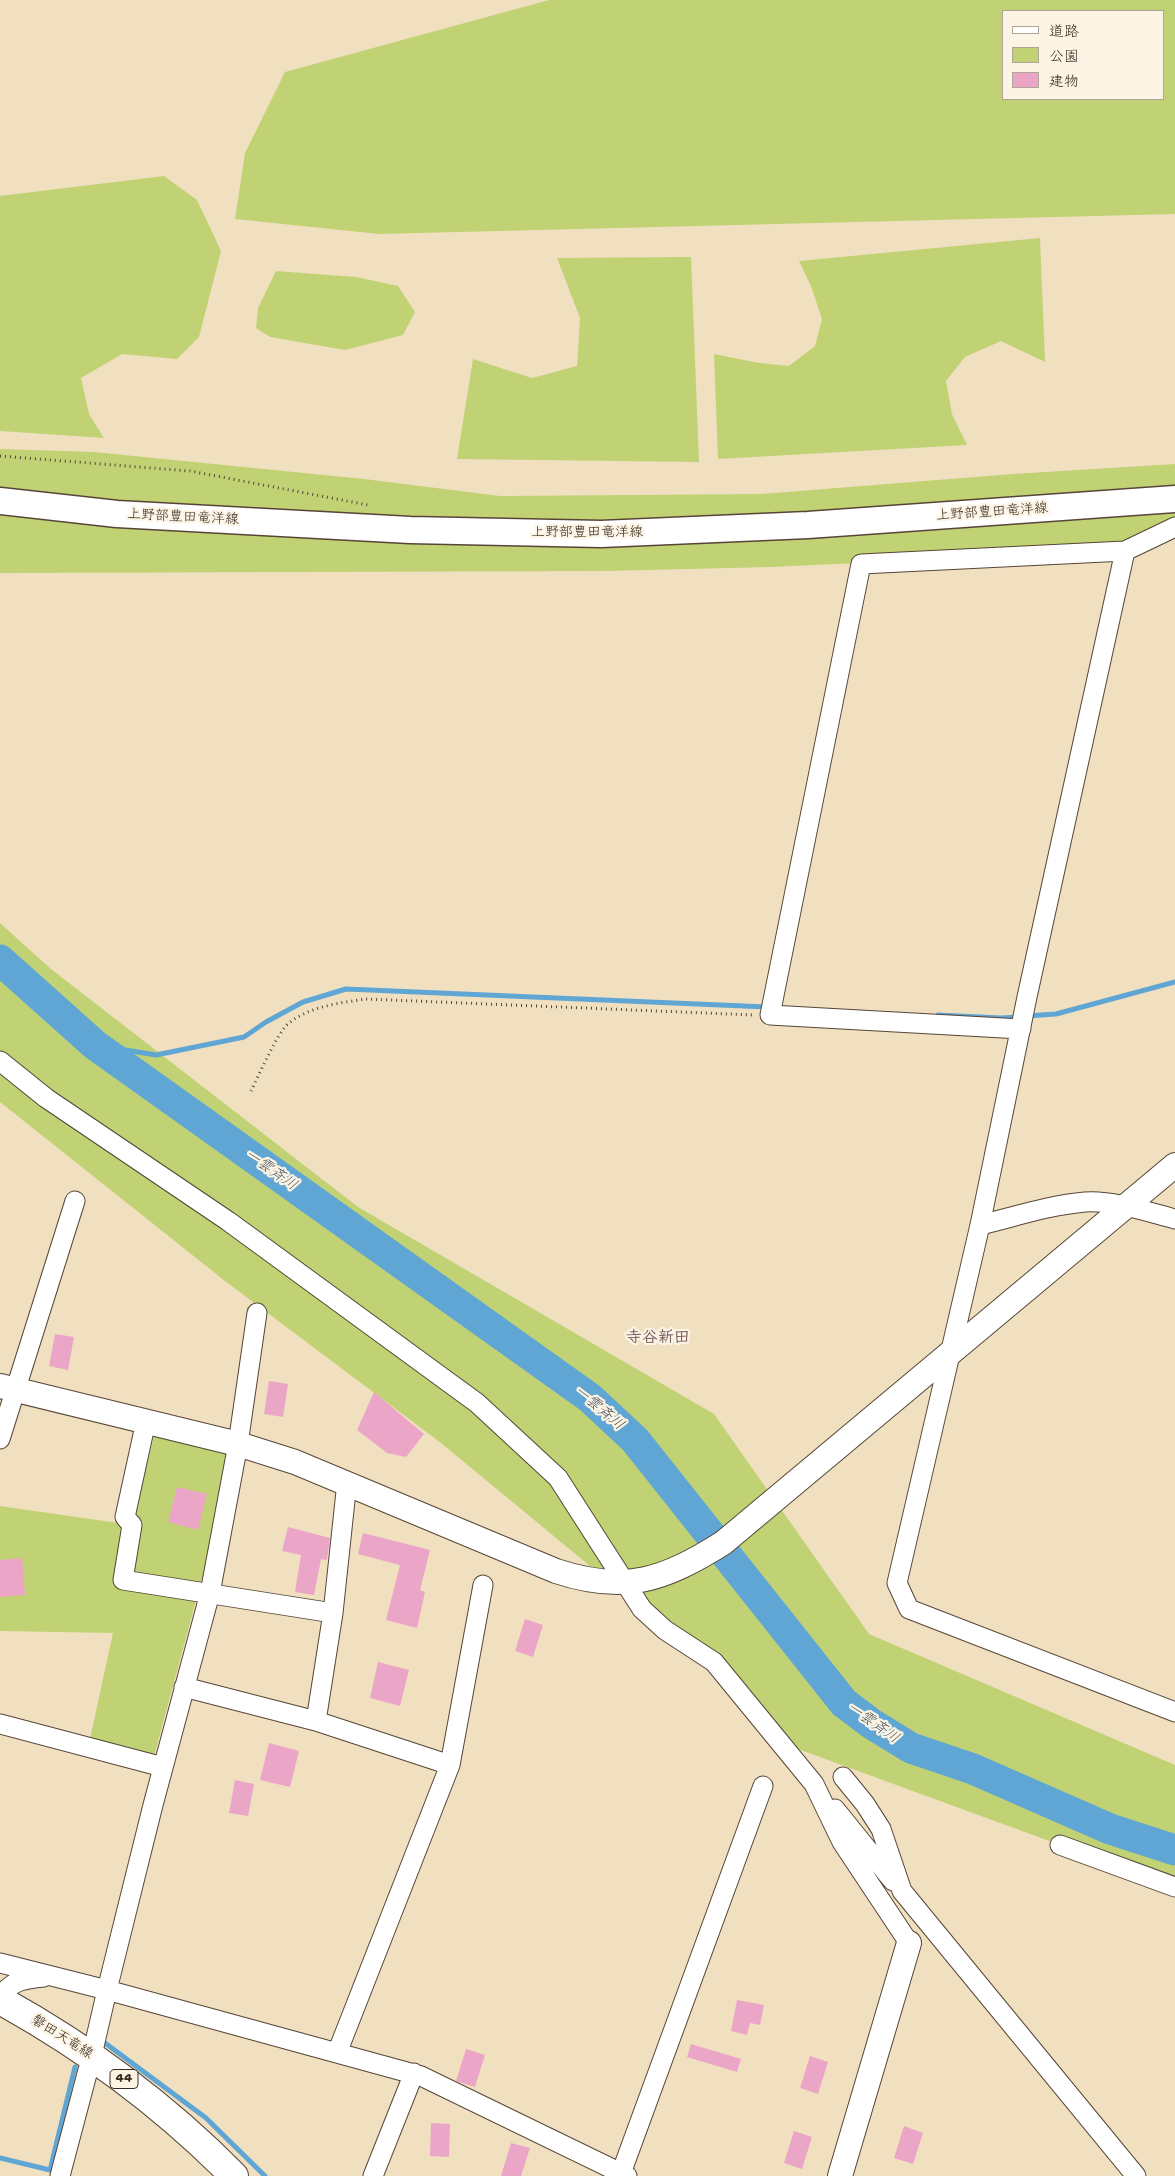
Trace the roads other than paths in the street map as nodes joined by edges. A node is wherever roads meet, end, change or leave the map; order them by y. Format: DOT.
graph roads {
  1 [pos="1175,499"];
  2 [pos="0,501"];
  3 [pos="1175,527"];
  4 [pos="1125,551"];
  5 [pos="1021,1029"];
  6 [pos="0,1061"];
  7 [pos="1175,1165"];
  8 [pos="75,1201"];
  9 [pos="1125,1206"];
  10 [pos="1175,1219"];
  11 [pos="980,1226"];
  12 [pos="257,1313"];
  13 [pos="949,1354"];
  14 [pos="7,1388"];
  15 [pos="146,1421"];
  16 [pos="0,1439"];
  17 [pos="238,1444"];
  18 [pos="347,1482"];
  19 [pos="625,1582"];
  20 [pos="483,1585"];
  21 [pos="210,1593"];
  22 [pos="333,1613"];
  23 [pos="184,1687"];
  24 [pos="1175,1712"];
  25 [pos="316,1721"];
  26 [pos="0,1724"];
  27 [pos="450,1765"];
  28 [pos="164,1768"];
  29 [pos="842,1777"];
  30 [pos="814,1784"];
  31 [pos="763,1786"];
  32 [pos="1060,1845"];
  33 [pos="1175,1886"];
  34 [pos="902,1891"];
  35 [pos="909,1943"];
  36 [pos="0,1963"];
  37 [pos="50,1976"];
  38 [pos="107,1990"];
  39 [pos="0,1996"];
  40 [pos="0,2000"];
  41 [pos="338,2053"];
  42 [pos="92,2056"];
  43 [pos="414,2074"];
  44 [pos="623,2175"];
  45 [pos="60,2176"];
  46 [pos="234,2176"];
  47 [pos="374,2176"];
  48 [pos="840,2176"];
  49 [pos="1136,2176"];
  1 -- 2 [label="main road, 上野部豊田竜洋線"];
  3 -- 4 [label="street"];
  4 -- 5 [label="street"];
  4 -- 5 [label="street"];
  5 -- 11 [label="street"];
  6 -- 19 [label="street"];
  7 -- 9 [label="street"];
  8 -- 14 [label="street"];
  9 -- 10 [label="street"];
  9 -- 11 [label="street"];
  9 -- 13 [label="street"];
  11 -- 13 [label="street"];
  12 -- 17 [label="street"];
  13 -- 19 [label="street"];
  13 -- 24 [label="street"];
  14 -- 15 [label="street"];
  14 -- 16 [label="street"];
  15 -- 17 [label="street"];
  15 -- 21 [label="street"];
  17 -- 18 [label="street"];
  17 -- 21 [label="street"];
  18 -- 19 [label="street"];
  18 -- 22 [label="street"];
  19 -- 30 [label="street"];
  20 -- 27 [label="street"];
  21 -- 22 [label="street"];
  21 -- 23 [label="street"];
  22 -- 25 [label="street"];
  23 -- 25 [label="street"];
  23 -- 28 [label="street"];
  25 -- 27 [label="street"];
  26 -- 28 [label="street"];
  27 -- 41 [label="street"];
  28 -- 38 [label="street"];
  29 -- 34 [label="street"];
  30 -- 34 [label="street"];
  30 -- 35 [label="street"];
  31 -- 44 [label="street"];
  32 -- 33 [label="street"];
  34 -- 49 [label="street"];
  35 -- 48 [label="street"];
  36 -- 37 [label="street"];
  37 -- 38 [label="street"];
  37 -- 39 [label="street"];
  38 -- 41 [label="street"];
  38 -- 42 [label="street"];
  40 -- 42 [label="main road, 磐田天竜線 / 44"];
  41 -- 43 [label="street"];
  42 -- 45 [label="street"];
  42 -- 46 [label="main road, 磐田天竜線 / 44"];
  43 -- 44 [label="street"];
  43 -- 47 [label="street"];
}
